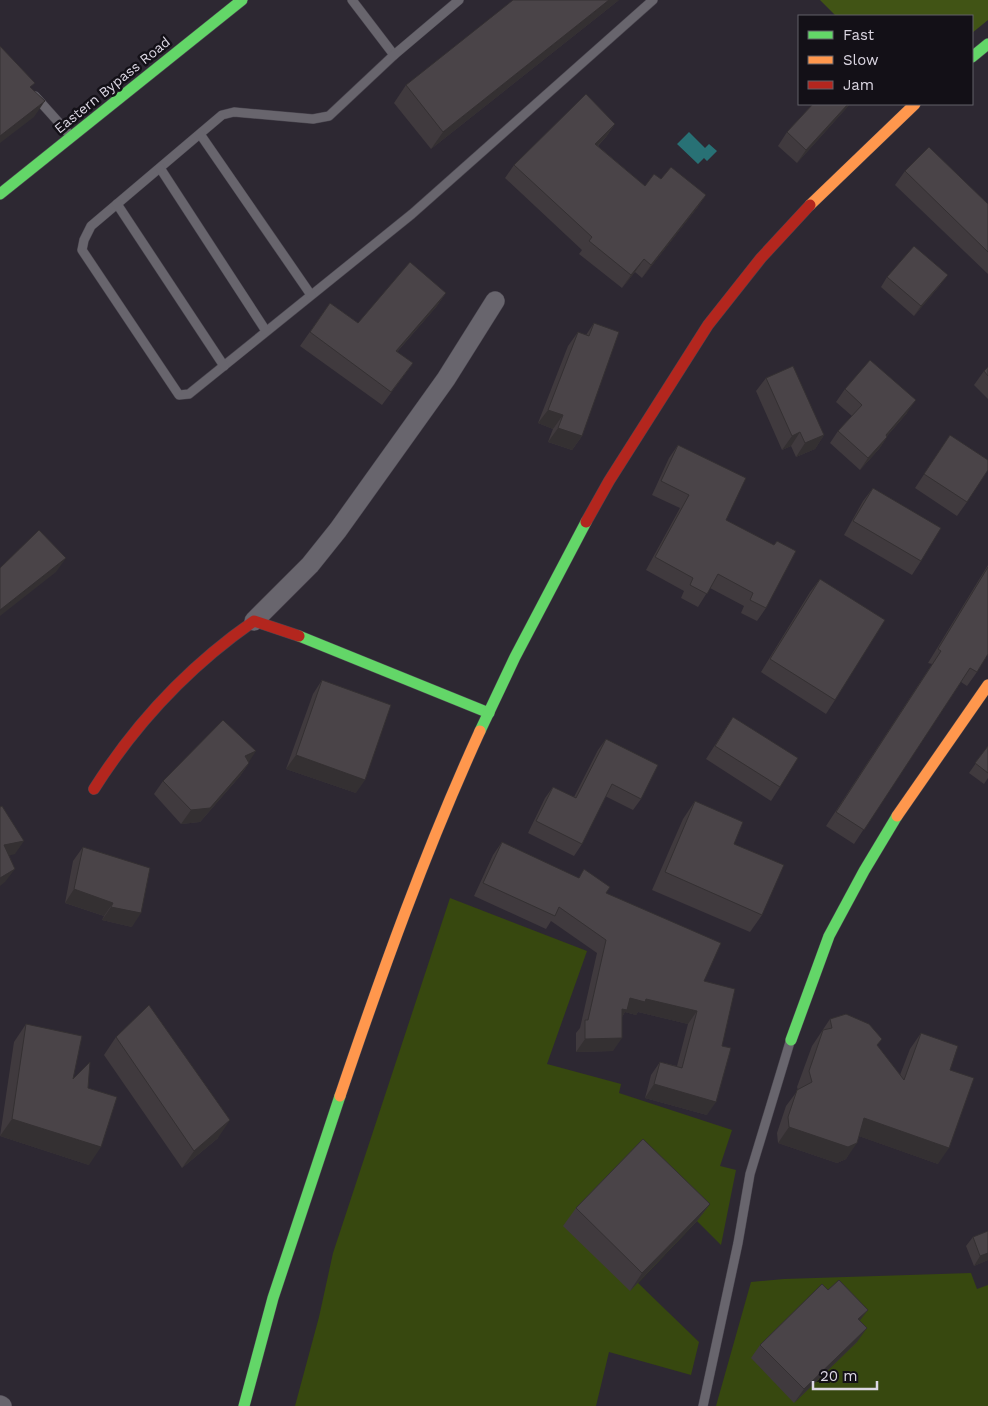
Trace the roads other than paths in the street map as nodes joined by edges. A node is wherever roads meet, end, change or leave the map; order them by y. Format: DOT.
graph roads {
  1 [pos="242,0"];
  2 [pos="352,0"];
  3 [pos="459,0"];
  4 [pos="653,0"];
  5 [pos="988,44"];
  6 [pos="394,55"];
  7 [pos="973,56"];
  8 [pos="25,86"];
  9 [pos="914,105"];
  10 [pos="200,134"];
  11 [pos="72,137"];
  12 [pos="160,168"];
  13 [pos="0,194"];
  14 [pos="117,204"];
  15 [pos="311,295"];
  16 [pos="495,301"];
  17 [pos="266,331"];
  18 [pos="224,366"];
  19 [pos="254,621"];
  20 [pos="988,686"];
  21 [pos="489,713"];
  22 [pos="94,789"];
  23 [pos="791,1040"];
  24 [pos="244,1406"];
  25 [pos="703,1406"];
  1 -- 11 [label="street, Eastern Bypass Road"];
  2 -- 6 [label="lane"];
  3 -- 6 [label="lane"];
  4 -- 15 [label="lane"];
  5 -- 7 [label="street"];
  6 -- 10 [label="lane"];
  8 -- 11 [label="lane"];
  9 -- 21 [label="street"];
  10 -- 12 [label="lane"];
  10 -- 15 [label="lane"];
  11 -- 13 [label="street, Eastern Bypass Road"];
  12 -- 14 [label="lane"];
  12 -- 17 [label="lane"];
  14 -- 18 [label="lane"];
  14 -- 18 [label="lane"];
  15 -- 17 [label="lane"];
  16 -- 19 [label="street"];
  17 -- 18 [label="lane"];
  19 -- 21 [label="street"];
  19 -- 22 [label="street"];
  20 -- 23 [label="street"];
  21 -- 24 [label="street"];
  23 -- 25 [label="lane"];
}
